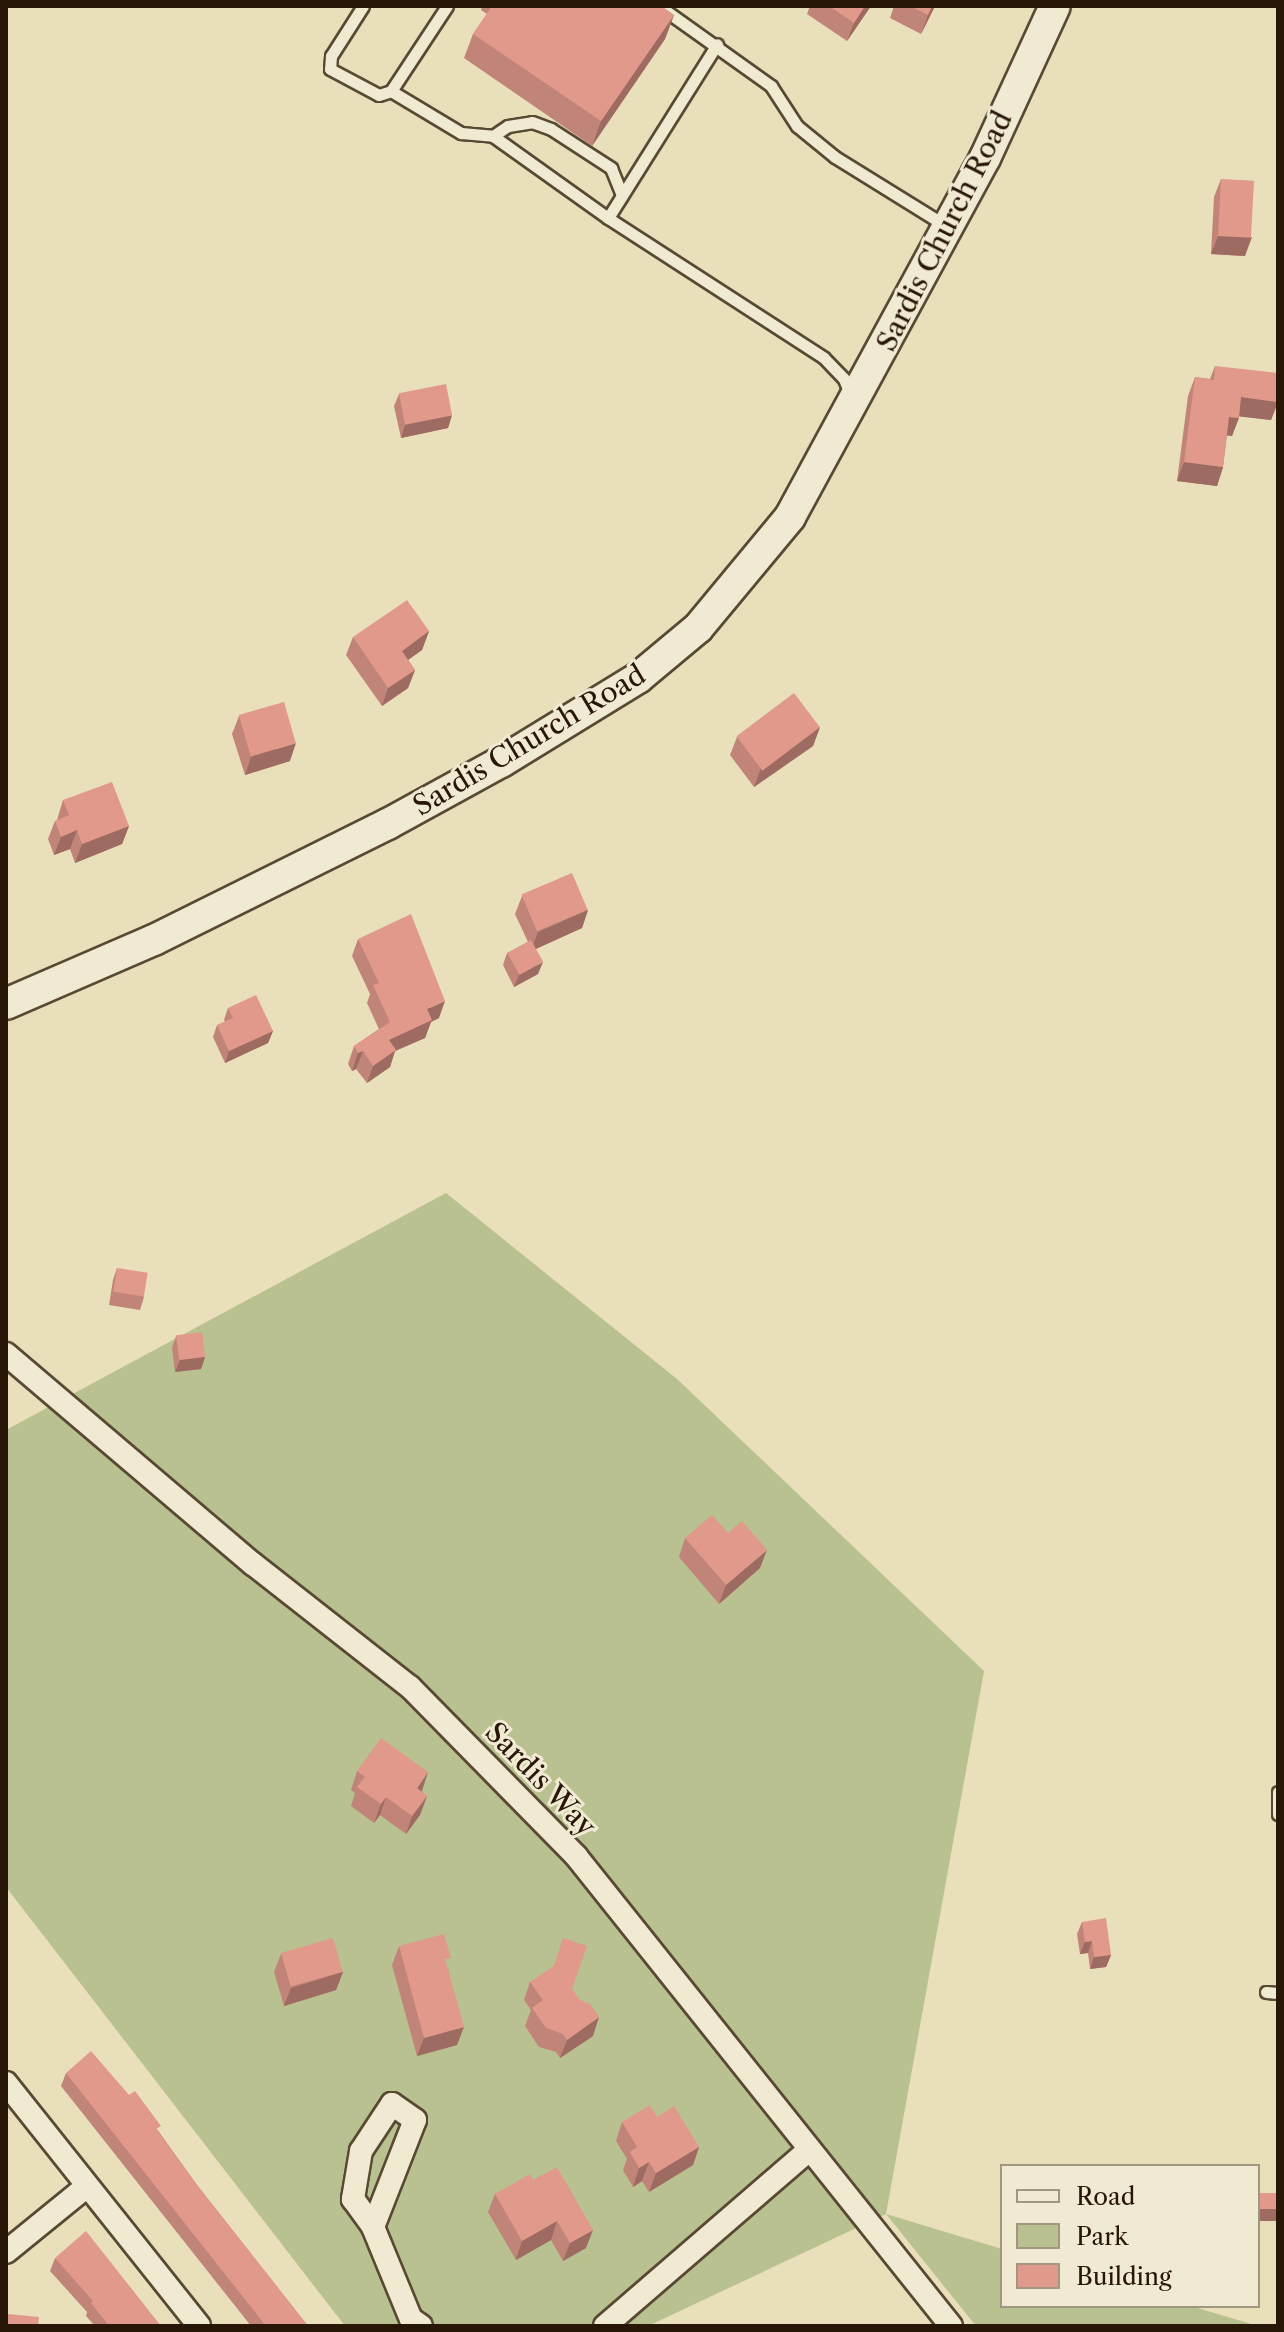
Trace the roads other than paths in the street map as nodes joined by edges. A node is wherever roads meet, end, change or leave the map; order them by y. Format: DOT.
graph roads {
  1 [pos="363,6"];
  2 [pos="447,6"];
  3 [pos="659,6"];
  4 [pos="1055,6"];
  5 [pos="717,44"];
  6 [pos="391,91"];
  7 [pos="493,136"];
  8 [pos="622,195"];
  9 [pos="608,218"];
  10 [pos="948,227"];
  11 [pos="854,402"];
  12 [pos="6,1004"];
  13 [pos="6,1354"];
  14 [pos="1278,1792"];
  15 [pos="1278,1814"];
  16 [pos="6,2083"];
  17 [pos="808,2151"];
  18 [pos="86,2187"];
  19 [pos="373,2227"];
  20 [pos="6,2252"];
  21 [pos="199,2326"];
  22 [pos="421,2326"];
  23 [pos="605,2326"];
  24 [pos="951,2326"];
  1 -- 6 [label="lane"];
  2 -- 6 [label="lane"];
  3 -- 5 [label="lane"];
  4 -- 10 [label="street, Sardis Church Road"];
  5 -- 8 [label="lane"];
  5 -- 10 [label="lane"];
  6 -- 7 [label="lane"];
  7 -- 8 [label="lane"];
  7 -- 9 [label="lane"];
  8 -- 9 [label="lane"];
  9 -- 11 [label="lane"];
  10 -- 11 [label="street, Sardis Church Road"];
  11 -- 12 [label="street, Sardis Church Road"];
  13 -- 17 [label="street, Sardis Way"];
  14 -- 15 [label="lane"];
  16 -- 18 [label="street"];
  17 -- 23 [label="street"];
  17 -- 24 [label="street, Sardis Way"];
  18 -- 20 [label="street"];
  18 -- 21 [label="street"];
  19 -- 19 [label="street"];
  19 -- 22 [label="street"];
}
